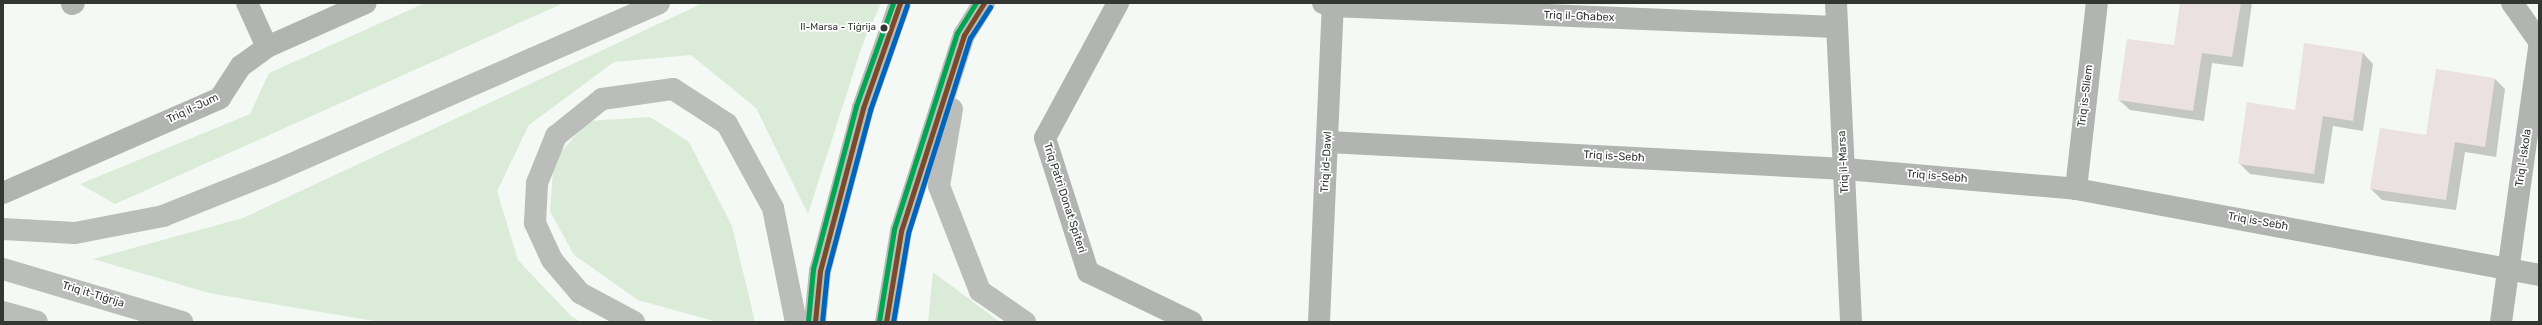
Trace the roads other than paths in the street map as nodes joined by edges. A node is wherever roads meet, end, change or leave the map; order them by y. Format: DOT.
graph roads {
  1 [pos="247,3"];
  2 [pos="366,3"];
  3 [pos="659,3"];
  4 [pos="900,3"];
  5 [pos="984,3"];
  6 [pos="1118,3"];
  7 [pos="1836,3"];
  8 [pos="2097,3"];
  9 [pos="2512,3"];
  10 [pos="1329,4"];
  11 [pos="1835,27"];
  12 [pos="964,35"];
  13 [pos="2539,41"];
  14 [pos="267,47"];
  15 [pos="2539,48"];
  16 [pos="1328,142"];
  17 [pos="1845,169"];
  18 [pos="2076,189"];
  19 [pos="3,193"];
  20 [pos="3,229"];
  21 [pos="3,269"];
  22 [pos="2510,269"];
  23 [pos="2539,275"];
  24 [pos="3,312"];
  25 [pos="37,322"];
  26 [pos="182,322"];
  27 [pos="634,322"];
  28 [pos="796,322"];
  29 [pos="815,322"];
  30 [pos="886,322"];
  31 [pos="1025,322"];
  32 [pos="1192,322"];
  33 [pos="1319,322"];
  34 [pos="1852,322"];
  35 [pos="2501,322"];
  1 -- 14 [label="street"];
  2 -- 14 [label="street, Triq il-Jum"];
  3 -- 20 [label="highway"];
  4 -- 29 [label="highway"];
  5 -- 12 [label="highway"];
  6 -- 32 [label="street, Triq Patri Donat Spiteri"];
  7 -- 11 [label="street, Triq il-Marsa"];
  8 -- 18 [label="street, Triq is-Sliem"];
  9 -- 13 [label="street"];
  10 -- 11 [label="street, Triq il-Għabex"];
  10 -- 16 [label="street, Triq id-Dawl"];
  11 -- 17 [label="street, Triq il-Marsa"];
  12 -- 30 [label="highway"];
  12 -- 31 [label="highway"];
  14 -- 19 [label="street, Triq il-Jum"];
  15 -- 22 [label="street, Triq l-Iskola"];
  16 -- 17 [label="street, Triq is-Sebħ"];
  16 -- 33 [label="street, Triq id-Dawl"];
  17 -- 18 [label="street, Triq is-Sebħ"];
  17 -- 34 [label="street, Triq il-Marsa"];
  18 -- 22 [label="street, Triq is-Sebħ"];
  21 -- 26 [label="highway, Triq it-Tiġrija"];
  22 -- 23 [label="street, Triq is-Sebħ"];
  22 -- 35 [label="street, Triq l-Iskola"];
  24 -- 25 [label="highway"];
  27 -- 28 [label="highway"];
}
